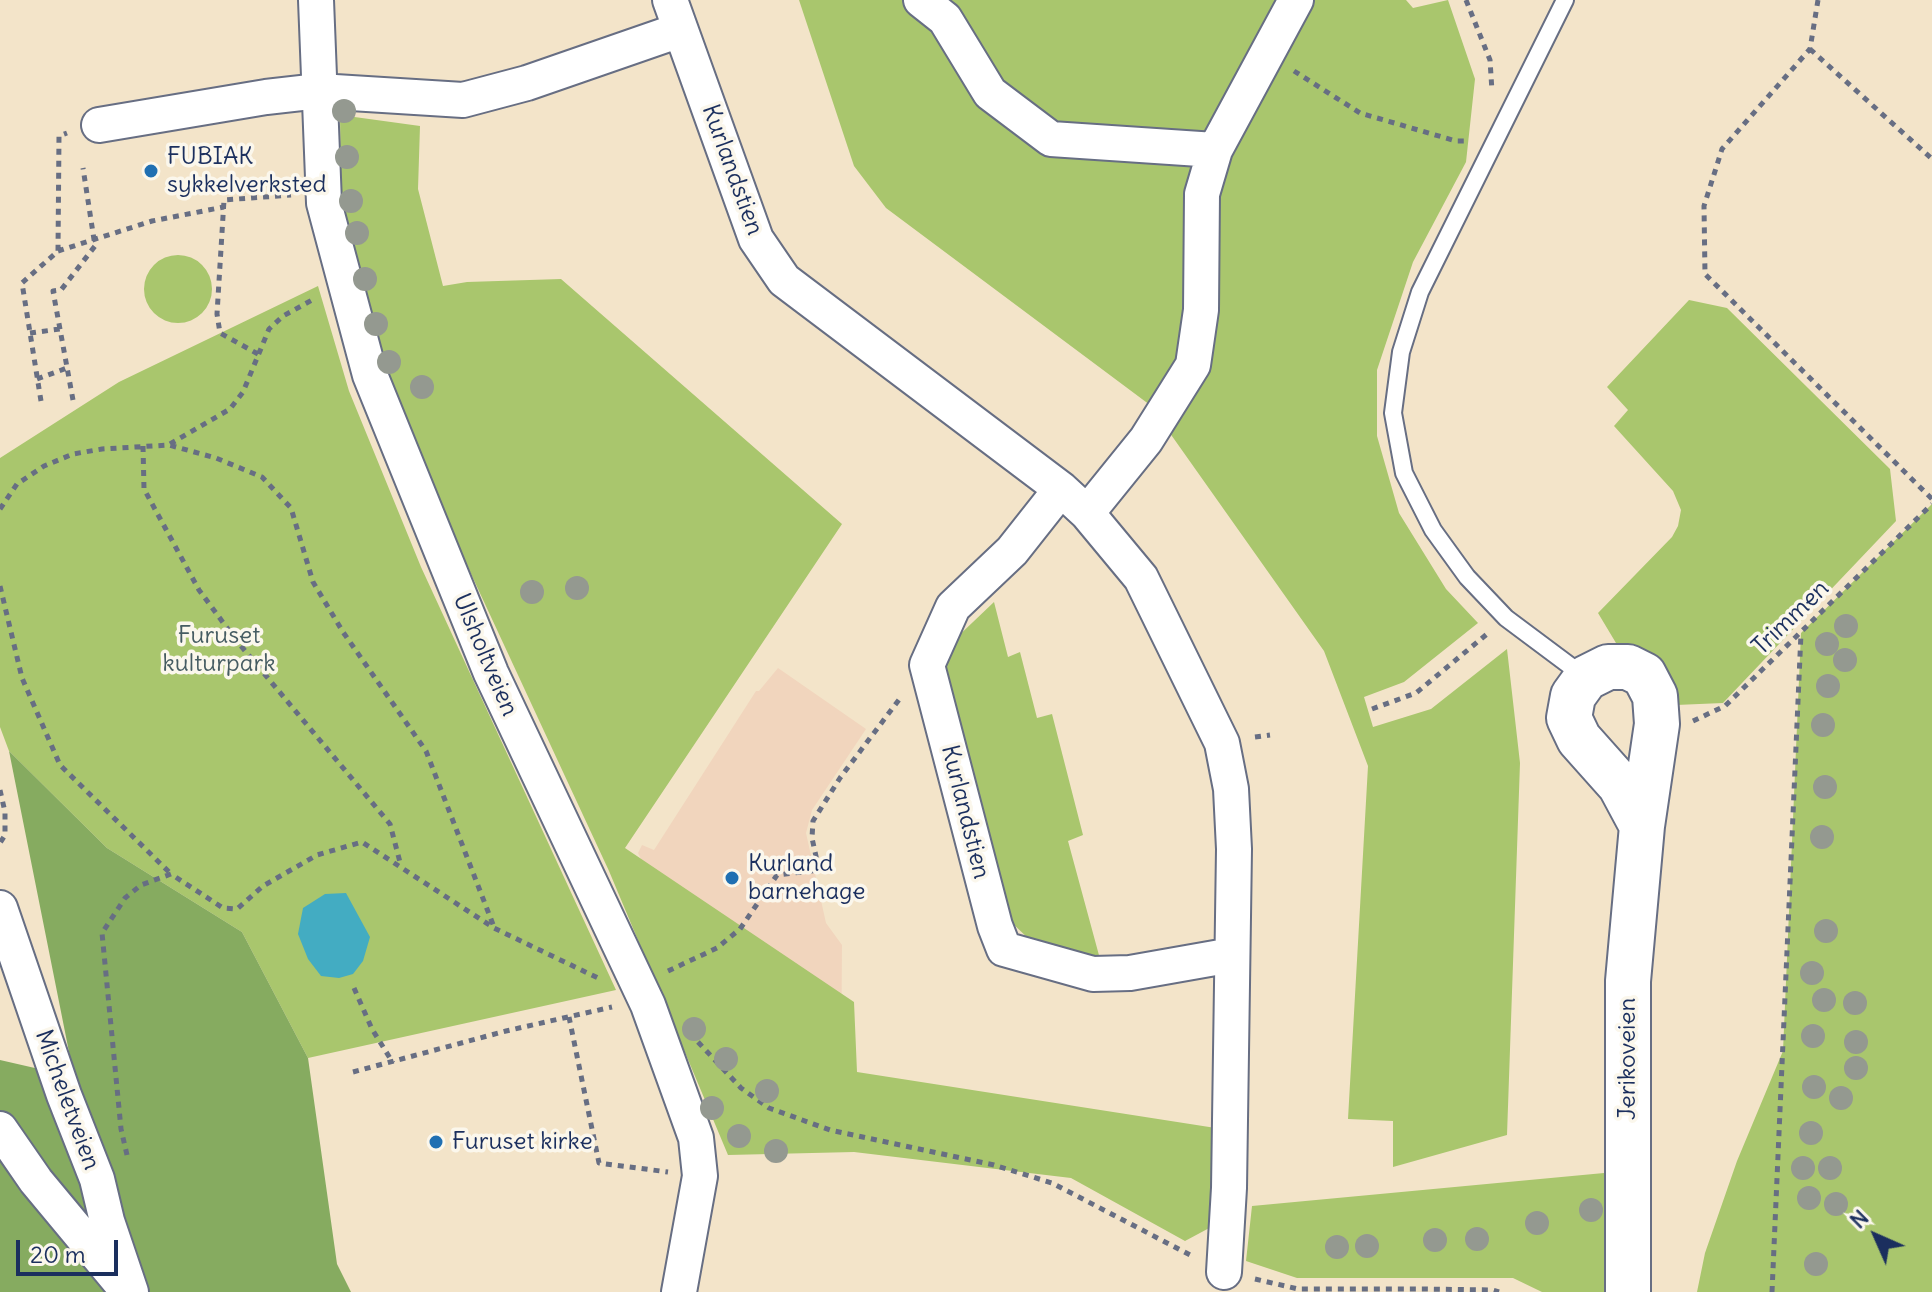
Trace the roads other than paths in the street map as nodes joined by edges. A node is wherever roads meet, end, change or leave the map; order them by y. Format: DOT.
graph roads {
  1 [pos="316,0"];
  2 [pos="921,0"];
  3 [pos="1296,0"];
  4 [pos="1565,0"];
  5 [pos="675,15"];
  6 [pos="319,91"];
  7 [pos="99,125"];
  8 [pos="1215,150"];
  9 [pos="1061,489"];
  10 [pos="1087,513"];
  11 [pos="1586,678"];
  12 [pos="1642,826"];
  13 [pos="0,908"];
  14 [pos="1232,955"];
  15 [pos="0,1129"];
  16 [pos="1224,1272"];
  17 [pos="130,1292"];
  18 [pos="679,1292"];
  19 [pos="1628,1292"];
  1 -- 6 [label="street, Ulsholtveien"];
  2 -- 8 [label="street"];
  3 -- 8 [label="street"];
  4 -- 11 [label="lane"];
  5 -- 6 [label="street"];
  5 -- 9 [label="street, Kurlandstien"];
  6 -- 7 [label="street"];
  6 -- 18 [label="street, Ulsholtveien"];
  8 -- 10 [label="street"];
  9 -- 10 [label="street, Kurlandstien"];
  9 -- 14 [label="street, Kurlandstien"];
  10 -- 14 [label="street, Kurlandstien"];
  11 -- 12 [label="street"];
  11 -- 12 [label="street, Jerikoveien"];
  12 -- 19 [label="street, Jerikoveien"];
  13 -- 17 [label="street, Micheletveien"];
  14 -- 16 [label="street, Kurlandstien"];
  15 -- 17 [label="street, Micheletveien"];
}
